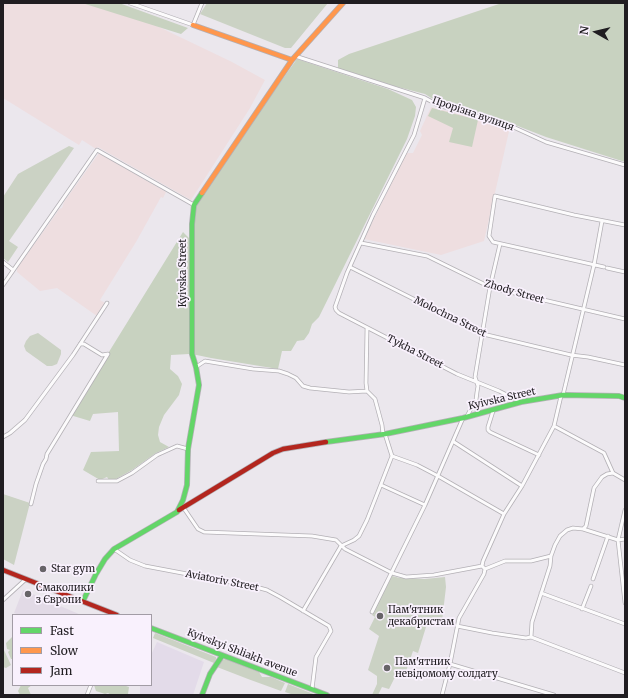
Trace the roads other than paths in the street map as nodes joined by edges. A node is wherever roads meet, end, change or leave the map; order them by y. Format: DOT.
graph roads {
  1 [pos="130,3"];
  2 [pos="202,3"];
  3 [pos="343,3"];
  4 [pos="193,25"];
  5 [pos="293,58"];
  6 [pos="425,98"];
  7 [pos="625,166"];
  8 [pos="194,205"];
  9 [pos="602,220"];
  10 [pos="625,225"];
  11 [pos="361,242"];
  12 [pos="500,244"];
  13 [pos="3,262"];
  14 [pos="594,265"];
  15 [pos="350,268"];
  16 [pos="13,270"];
  17 [pos="625,272"];
  18 [pos="3,285"];
  19 [pos="490,287"];
  20 [pos="107,303"];
  21 [pos="583,310"];
  22 [pos="625,319"];
  23 [pos="367,328"];
  24 [pos="483,334"];
  25 [pos="80,344"];
  26 [pos="572,355"];
  27 [pos="625,365"];
  28 [pos="196,367"];
  29 [pos="477,382"];
  30 [pos="367,391"];
  31 [pos="562,396"];
  32 [pos="625,398"];
  33 [pos="521,402"];
  34 [pos="493,411"];
  35 [pos="465,417"];
  36 [pos="554,426"];
  37 [pos="384,434"];
  38 [pos="3,437"];
  39 [pos="454,442"];
  40 [pos="188,449"];
  41 [pos="538,455"];
  42 [pos="392,456"];
  43 [pos="613,472"];
  44 [pos="438,476"];
  45 [pos="625,480"];
  46 [pos="98,481"];
  47 [pos="381,485"];
  48 [pos="522,486"];
  49 [pos="31,504"];
  50 [pos="425,505"];
  51 [pos="183,507"];
  52 [pos="625,510"];
  53 [pos="177,512"];
  54 [pos="504,514"];
  55 [pos="583,529"];
  56 [pos="608,536"];
  57 [pos="625,539"];
  58 [pos="618,540"];
  59 [pos="341,546"];
  60 [pos="114,549"];
  61 [pos="551,556"];
  62 [pos="482,566"];
  63 [pos="485,569"];
  64 [pos="3,570"];
  65 [pos="392,573"];
  66 [pos="26,579"];
  67 [pos="593,579"];
  68 [pos="624,583"];
  69 [pos="590,586"];
  70 [pos="541,593"];
  71 [pos="3,600"];
  72 [pos="83,601"];
  73 [pos="625,603"];
  74 [pos="582,609"];
  75 [pos="303,611"];
  76 [pos="372,612"];
  77 [pos="115,614"];
  78 [pos="625,624"];
  79 [pos="457,626"];
  80 [pos="152,628"];
  81 [pos="531,637"];
  82 [pos="222,656"];
  83 [pos="450,664"];
  84 [pos="625,673"];
  85 [pos="312,689"];
  86 [pos="202,695"];
  87 [pos="327,695"];
  88 [pos="442,695"];
  89 [pos="554,695"];
  1 -- 4 [label="street"];
  2 -- 4 [label="street"];
  3 -- 5 [label="street, Kyivska Street"];
  4 -- 5 [label="street"];
  5 -- 6 [label="street"];
  5 -- 8 [label="street, Kyivska Street"];
  6 -- 7 [label="street, Прорізна вулиця"];
  6 -- 11 [label="street, Прорізна вулиця"];
  8 -- 16 [label="street"];
  8 -- 28 [label="street, Kyivska Street"];
  9 -- 10 [label="street"];
  9 -- 12 [label="street"];
  9 -- 14 [label="street"];
  11 -- 15 [label="street, Прорізна вулиця"];
  11 -- 19 [label="street, Zhody Street"];
  12 -- 14 [label="street"];
  12 -- 19 [label="street"];
  13 -- 16 [label="street"];
  14 -- 17 [label="street"];
  14 -- 21 [label="street"];
  15 -- 23 [label="street, Tykha Street"];
  15 -- 24 [label="street, Molochna Street"];
  16 -- 18 [label="street"];
  19 -- 21 [label="street, Zhody Street"];
  19 -- 24 [label="street"];
  20 -- 25 [label="street"];
  21 -- 22 [label="street, Zhody Street"];
  21 -- 26 [label="street"];
  23 -- 29 [label="street, Tykha Street"];
  23 -- 30 [label="street"];
  24 -- 26 [label="street, Molochna Street"];
  24 -- 29 [label="street"];
  25 -- 38 [label="street"];
  25 -- 49 [label="street"];
  26 -- 27 [label="street, Molochna Street"];
  26 -- 31 [label="street"];
  28 -- 30 [label="street"];
  28 -- 40 [label="street, Kyivska Street"];
  29 -- 33 [label="street, Tykha Street"];
  29 -- 35 [label="street"];
  30 -- 37 [label="street"];
  31 -- 32 [label="street, Kyivska Street"];
  31 -- 33 [label="street, Kyivska Street"];
  31 -- 36 [label="street"];
  33 -- 34 [label="street, Kyivska Street"];
  34 -- 35 [label="street, Kyivska Street"];
  34 -- 41 [label="street"];
  35 -- 37 [label="street, Kyivska Street"];
  35 -- 39 [label="street"];
  36 -- 41 [label="street"];
  36 -- 43 [label="street"];
  37 -- 42 [label="street"];
  37 -- 51 [label="street, Kyivska Street"];
  39 -- 44 [label="street"];
  39 -- 48 [label="street"];
  40 -- 46 [label="street"];
  40 -- 53 [label="street, Kyivska Street"];
  41 -- 48 [label="street"];
  42 -- 44 [label="street"];
  42 -- 47 [label="street"];
  43 -- 45 [label="street"];
  43 -- 55 [label="street"];
  44 -- 50 [label="street"];
  44 -- 54 [label="street"];
  47 -- 50 [label="street"];
  47 -- 59 [label="street"];
  48 -- 54 [label="street"];
  50 -- 65 [label="street"];
  51 -- 53 [label="street, Kyivska Street"];
  51 -- 59 [label="street"];
  52 -- 58 [label="street"];
  53 -- 60 [label="street, Kyivska Street"];
  54 -- 62 [label="street"];
  55 -- 56 [label="street"];
  55 -- 61 [label="street"];
  56 -- 58 [label="street"];
  56 -- 67 [label="street"];
  57 -- 58 [label="street"];
  58 -- 68 [label="street"];
  59 -- 65 [label="street"];
  59 -- 75 [label="street"];
  60 -- 72 [label="street, Kyivska Street"];
  60 -- 75 [label="street, Aviatoriv Street"];
  61 -- 63 [label="street"];
  61 -- 70 [label="street"];
  62 -- 63 [label="street"];
  62 -- 65 [label="street"];
  63 -- 79 [label="street"];
  64 -- 66 [label="street"];
  65 -- 76 [label="street"];
  66 -- 71 [label="street"];
  66 -- 72 [label="street"];
  68 -- 73 [label="street"];
  69 -- 74 [label="street"];
  70 -- 74 [label="street"];
  70 -- 81 [label="street"];
  72 -- 77 [label="street"];
  74 -- 78 [label="street"];
  75 -- 85 [label="street, Aviatoriv Street"];
  79 -- 81 [label="street"];
  79 -- 83 [label="street"];
  80 -- 82 [label="street, Kyivskyi Shliakh avenue"];
  81 -- 84 [label="street"];
  82 -- 85 [label="street, Kyivskyi Shliakh avenue"];
  82 -- 86 [label="street"];
  83 -- 88 [label="street"];
  83 -- 89 [label="street"];
  85 -- 87 [label="street, Kyivskyi Shliakh avenue"];
}
